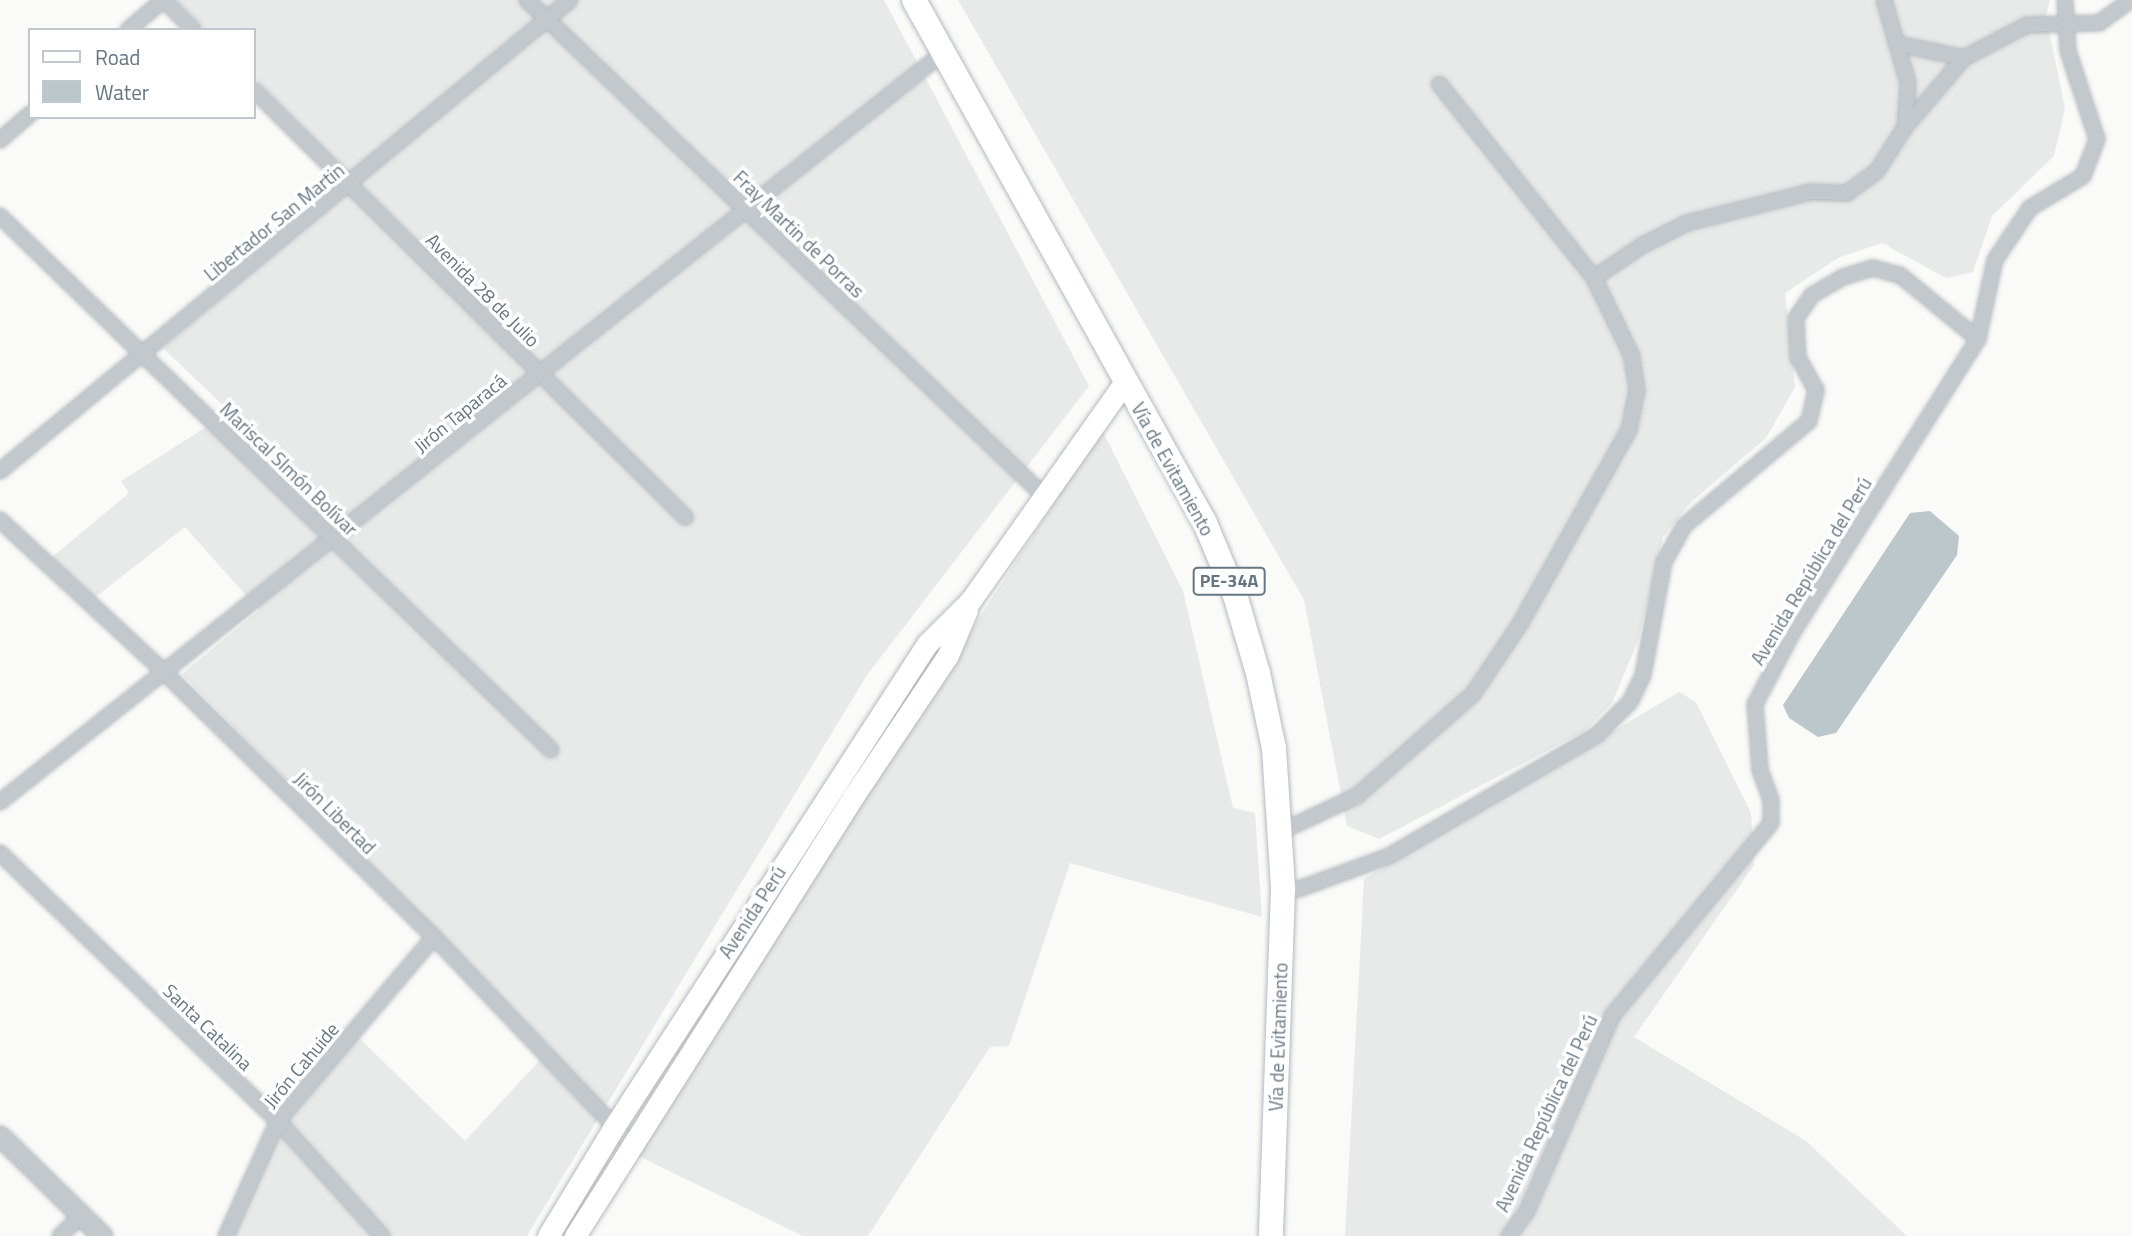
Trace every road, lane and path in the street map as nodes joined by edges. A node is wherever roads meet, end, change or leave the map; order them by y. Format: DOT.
graph roads {
  1 [pos="163,0"];
  2 [pos="527,0"];
  3 [pos="570,0"];
  4 [pos="914,0"];
  5 [pos="1884,0"];
  6 [pos="2065,0"];
  7 [pos="2131,0"];
  8 [pos="547,19"];
  9 [pos="2066,23"];
  10 [pos="130,28"];
  11 [pos="192,28"];
  12 [pos="1898,44"];
  13 [pos="943,53"];
  14 [pos="1964,58"];
  15 [pos="1439,84"];
  16 [pos="256,92"];
  17 [pos="28,116"];
  18 [pos="1905,127"];
  19 [pos="0,140"];
  20 [pos="349,185"];
  21 [pos="746,210"];
  22 [pos="0,216"];
  23 [pos="1594,278"];
  24 [pos="1978,340"];
  25 [pos="142,354"];
  26 [pos="540,373"];
  27 [pos="1125,382"];
  28 [pos="0,471"];
  29 [pos="1044,496"];
  30 [pos="685,517"];
  31 [pos="0,520"];
  32 [pos="333,540"];
  33 [pos="971,600"];
  34 [pos="164,672"];
  35 [pos="551,750"];
  36 [pos="0,802"];
  37 [pos="1280,832"];
  38 [pos="0,853"];
  39 [pos="1283,889"];
  40 [pos="434,937"];
  41 [pos="278,1121"];
  42 [pos="614,1127"];
  43 [pos="0,1136"];
  44 [pos="631,1144"];
  45 [pos="82,1215"];
  46 [pos="60,1236"];
  47 [pos="102,1236"];
  48 [pos="226,1236"];
  49 [pos="382,1236"];
  50 [pos="548,1236"];
  51 [pos="575,1236"];
  52 [pos="1271,1236"];
  53 [pos="1509,1236"];
  1 -- 10 [label="street"];
  1 -- 11 [label="street"];
  2 -- 8 [label="street, Fray Martin de Porras"];
  3 -- 8 [label="street, Libertador San Martin"];
  4 -- 13 [label="highway, Vía de Evitamiento / PE-34A"];
  5 -- 12 [label="street"];
  6 -- 9 [label="street, Avenida República del Perú"];
  7 -- 9 [label="street"];
  8 -- 20 [label="street, Libertador San Martin"];
  8 -- 21 [label="street, Fray Martin de Porras"];
  9 -- 14 [label="street"];
  9 -- 24 [label="street, Avenida República del Perú"];
  12 -- 14 [label="street"];
  12 -- 18 [label="street"];
  13 -- 21 [label="street, Jirón Taparacá"];
  13 -- 27 [label="highway, Vía de Evitamiento / PE-34A"];
  14 -- 18 [label="street"];
  15 -- 23 [label="street"];
  16 -- 20 [label="street, Avenida 28 de Julio"];
  17 -- 19 [label="street"];
  18 -- 23 [label="street"];
  20 -- 25 [label="street, Libertador San Martin"];
  20 -- 26 [label="street, Avenida 28 de Julio"];
  21 -- 26 [label="street, Jirón Taparacá"];
  21 -- 29 [label="street, Fray Martin de Porras"];
  22 -- 25 [label="street, Mariscal SImón Bolívar"];
  23 -- 37 [label="street"];
  24 -- 39 [label="street"];
  24 -- 53 [label="street, Avenida República del Perú"];
  25 -- 28 [label="street, Libertador San Martin"];
  25 -- 32 [label="street, Mariscal SImón Bolívar"];
  26 -- 30 [label="street, Avenida 28 de Julio"];
  26 -- 32 [label="street, Jirón Taparacá"];
  27 -- 29 [label="main road, Avenida Perú"];
  27 -- 37 [label="highway, Vía de Evitamiento / PE-34A"];
  29 -- 33 [label="main road, Avenida Perú"];
  31 -- 34 [label="street, Jirón Libertad"];
  32 -- 34 [label="street, Jirón Taparacá"];
  32 -- 35 [label="street, Mariscal SImón Bolívar"];
  33 -- 42 [label="main road, Avenida Perú"];
  33 -- 44 [label="main road, Avenida Perú"];
  34 -- 36 [label="street, Jirón Taparacá"];
  34 -- 40 [label="street, Jirón Libertad"];
  37 -- 39 [label="highway, Vía de Evitamiento / PE-34A"];
  38 -- 41 [label="street, Santa Catalina"];
  39 -- 52 [label="highway, Vía de Evitamiento / PE-34A"];
  40 -- 41 [label="street, Jirón Cahuide"];
  40 -- 42 [label="street, Jirón Libertad"];
  41 -- 48 [label="street, Jirón Cahuide"];
  41 -- 49 [label="street, Santa Catalina"];
  42 -- 44 [label="street, Jirón Libertad"];
  42 -- 50 [label="main road, Avenida Perú"];
  43 -- 45 [label="street"];
  44 -- 51 [label="main road, Avenida Perú"];
  45 -- 46 [label="street"];
  45 -- 47 [label="street"];
}
